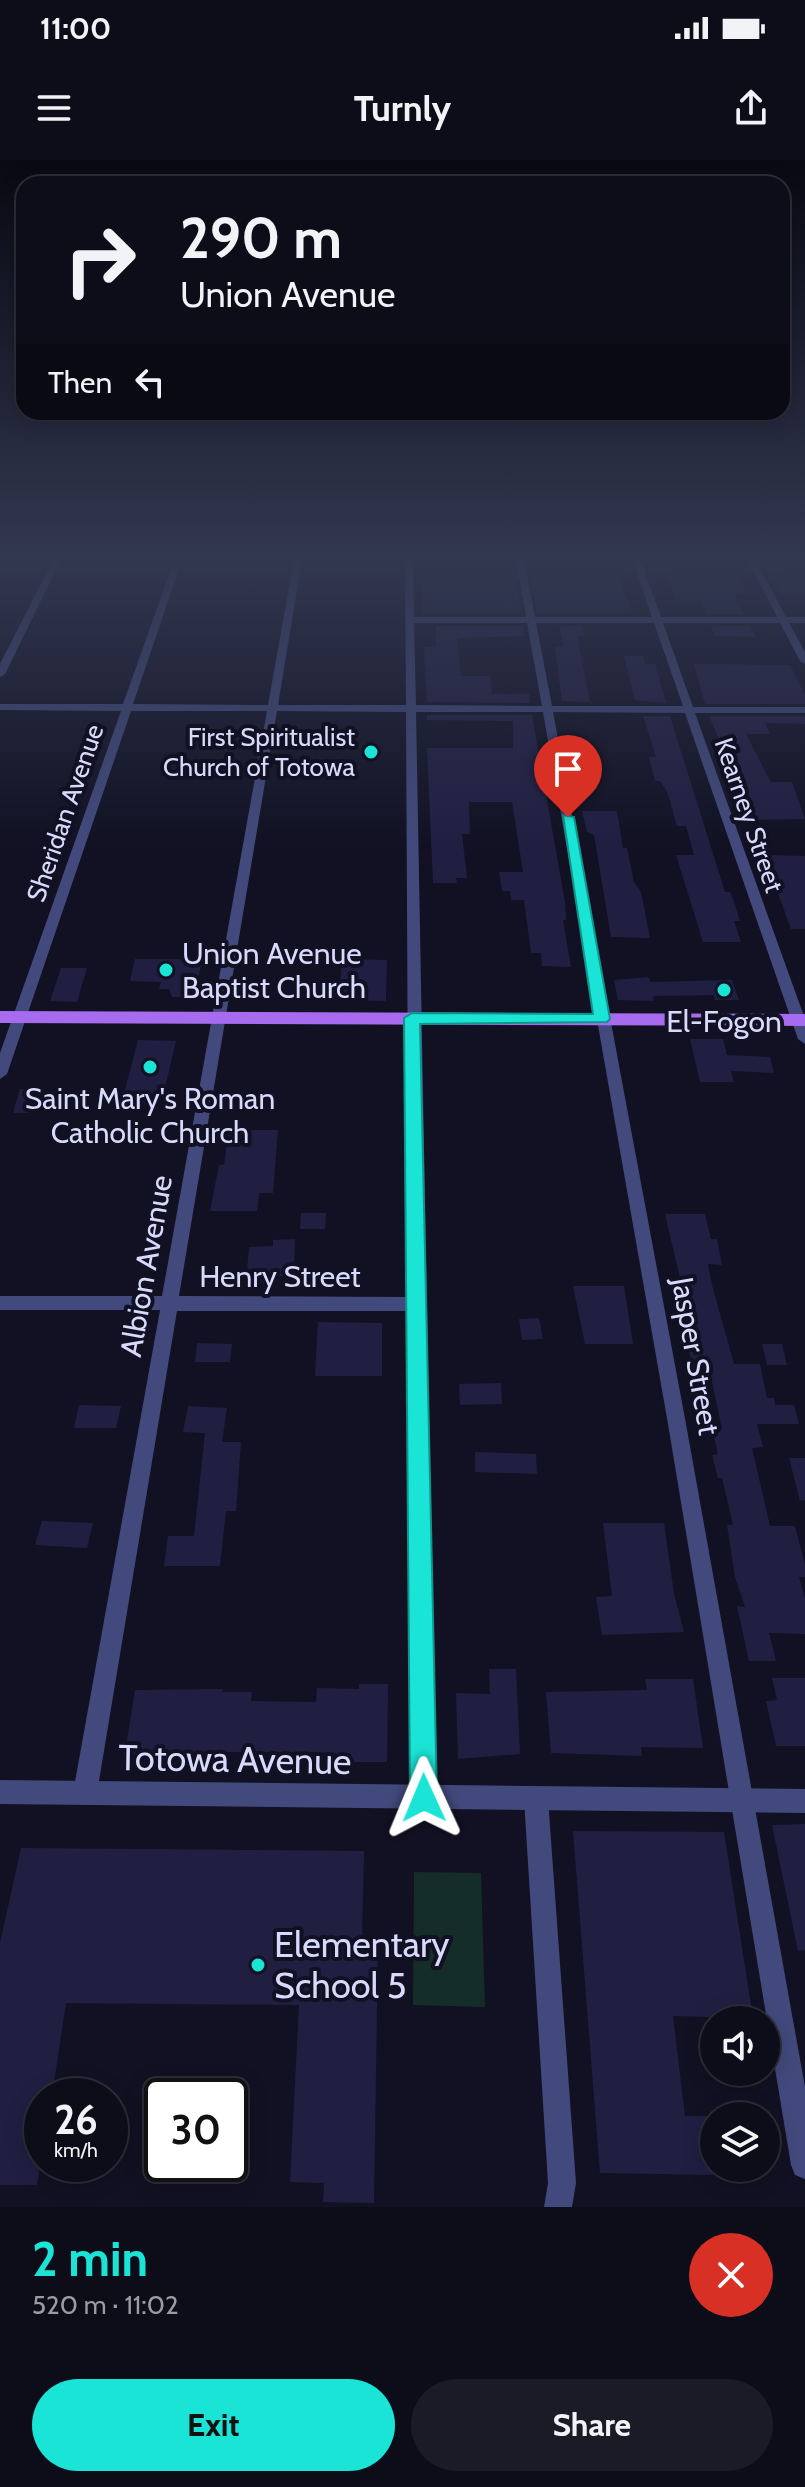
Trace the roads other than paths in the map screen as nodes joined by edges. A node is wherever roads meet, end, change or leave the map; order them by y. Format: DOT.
graph roads {
  1 [pos="10,655"];
  2 [pos="145,655"];
  3 [pos="281,655"];
  4 [pos="412,655"];
  5 [pos="537,655"];
  6 [pos="669,655"];
  7 [pos="0,674"];
  8 [pos="0,707"];
  9 [pos="126,708"];
  10 [pos="271,708"];
  11 [pos="412,708"];
  12 [pos="548,709"];
  13 [pos="688,709"];
  14 [pos="805,710"];
  15 [pos="10,1017"];
  16 [pos="219,1018"];
  17 [pos="412,1018"];
  18 [pos="602,1019"];
  19 [pos="802,1020"];
  20 [pos="805,1039"];
  21 [pos="0,1074"];
  22 [pos="0,1303"];
  23 [pos="167,1304"];
  24 [pos="416,1304"];
  25 [pos="0,1792"];
  26 [pos="85,1793"];
  27 [pos="424,1798"];
  28 [pos="536,1799"];
  29 [pos="742,1800"];
  30 [pos="805,1801"];
  31 [pos="805,2165"];
  32 [pos="558,2207"];
  1 -- 7 [label="street"];
  2 -- 9 [label="street, Sheridan Avenue"];
  3 -- 10 [label="street, Albion Avenue"];
  4 -- 11 [label="street"];
  5 -- 12 [label="street, Jasper Street"];
  6 -- 13 [label="street, Kearney Street"];
  8 -- 9 [label="street"];
  9 -- 10 [label="street"];
  9 -- 15 [label="street, Sheridan Avenue"];
  10 -- 11 [label="street"];
  10 -- 16 [label="street, Albion Avenue"];
  11 -- 12 [label="street"];
  11 -- 17 [label="street"];
  12 -- 13 [label="street"];
  12 -- 18 [label="street, Jasper Street"];
  13 -- 14 [label="street"];
  13 -- 19 [label="street, Kearney Street"];
  15 -- 16 [label="main road"];
  15 -- 21 [label="street, Sheridan Avenue"];
  16 -- 17 [label="main road"];
  16 -- 23 [label="street, Albion Avenue"];
  17 -- 18 [label="main road"];
  17 -- 24 [label="street"];
  18 -- 19 [label="main road"];
  18 -- 29 [label="street, Jasper Street"];
  19 -- 20 [label="street, Kearney Street"];
  22 -- 23 [label="street, Henry Street"];
  23 -- 24 [label="street, Henry Street"];
  23 -- 26 [label="street, Albion Avenue"];
  24 -- 27 [label="street"];
  25 -- 26 [label="street, Totowa Avenue"];
  26 -- 27 [label="street, Totowa Avenue"];
  27 -- 28 [label="street, Totowa Avenue"];
  28 -- 29 [label="street, Totowa Avenue"];
  28 -- 32 [label="street"];
  29 -- 30 [label="street, Totowa Avenue"];
  29 -- 31 [label="street, Jasper Street"];
}
